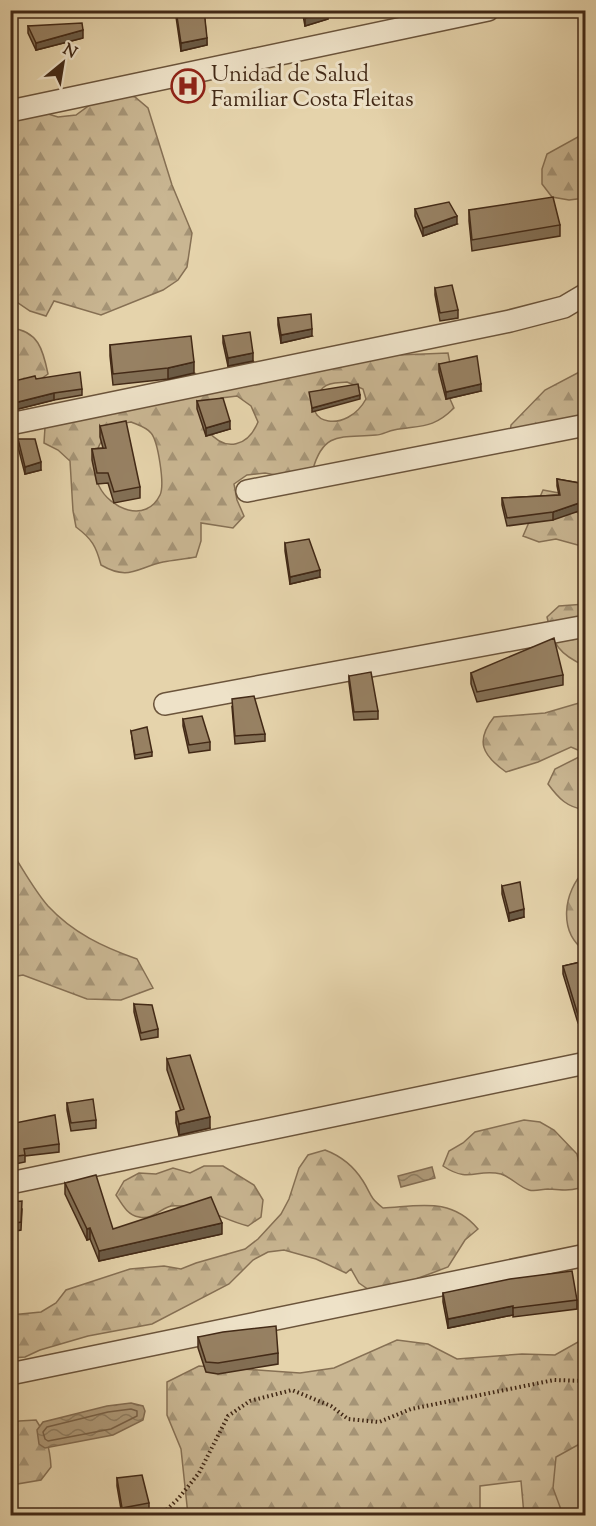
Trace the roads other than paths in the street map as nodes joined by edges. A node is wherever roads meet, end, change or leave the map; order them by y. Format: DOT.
graph roads {
  1 [pos="488,10"];
  2 [pos="10,111"];
  3 [pos="585,294"];
  4 [pos="10,424"];
  5 [pos="585,425"];
  6 [pos="247,491"];
  7 [pos="585,626"];
  8 [pos="165,704"];
  9 [pos="585,1063"];
  10 [pos="10,1183"];
  11 [pos="585,1255"];
  12 [pos="10,1374"];
  1 -- 2 [label="street"];
  3 -- 4 [label="street"];
  5 -- 6 [label="street"];
  7 -- 8 [label="street"];
  9 -- 10 [label="street"];
  11 -- 12 [label="street"];
}
